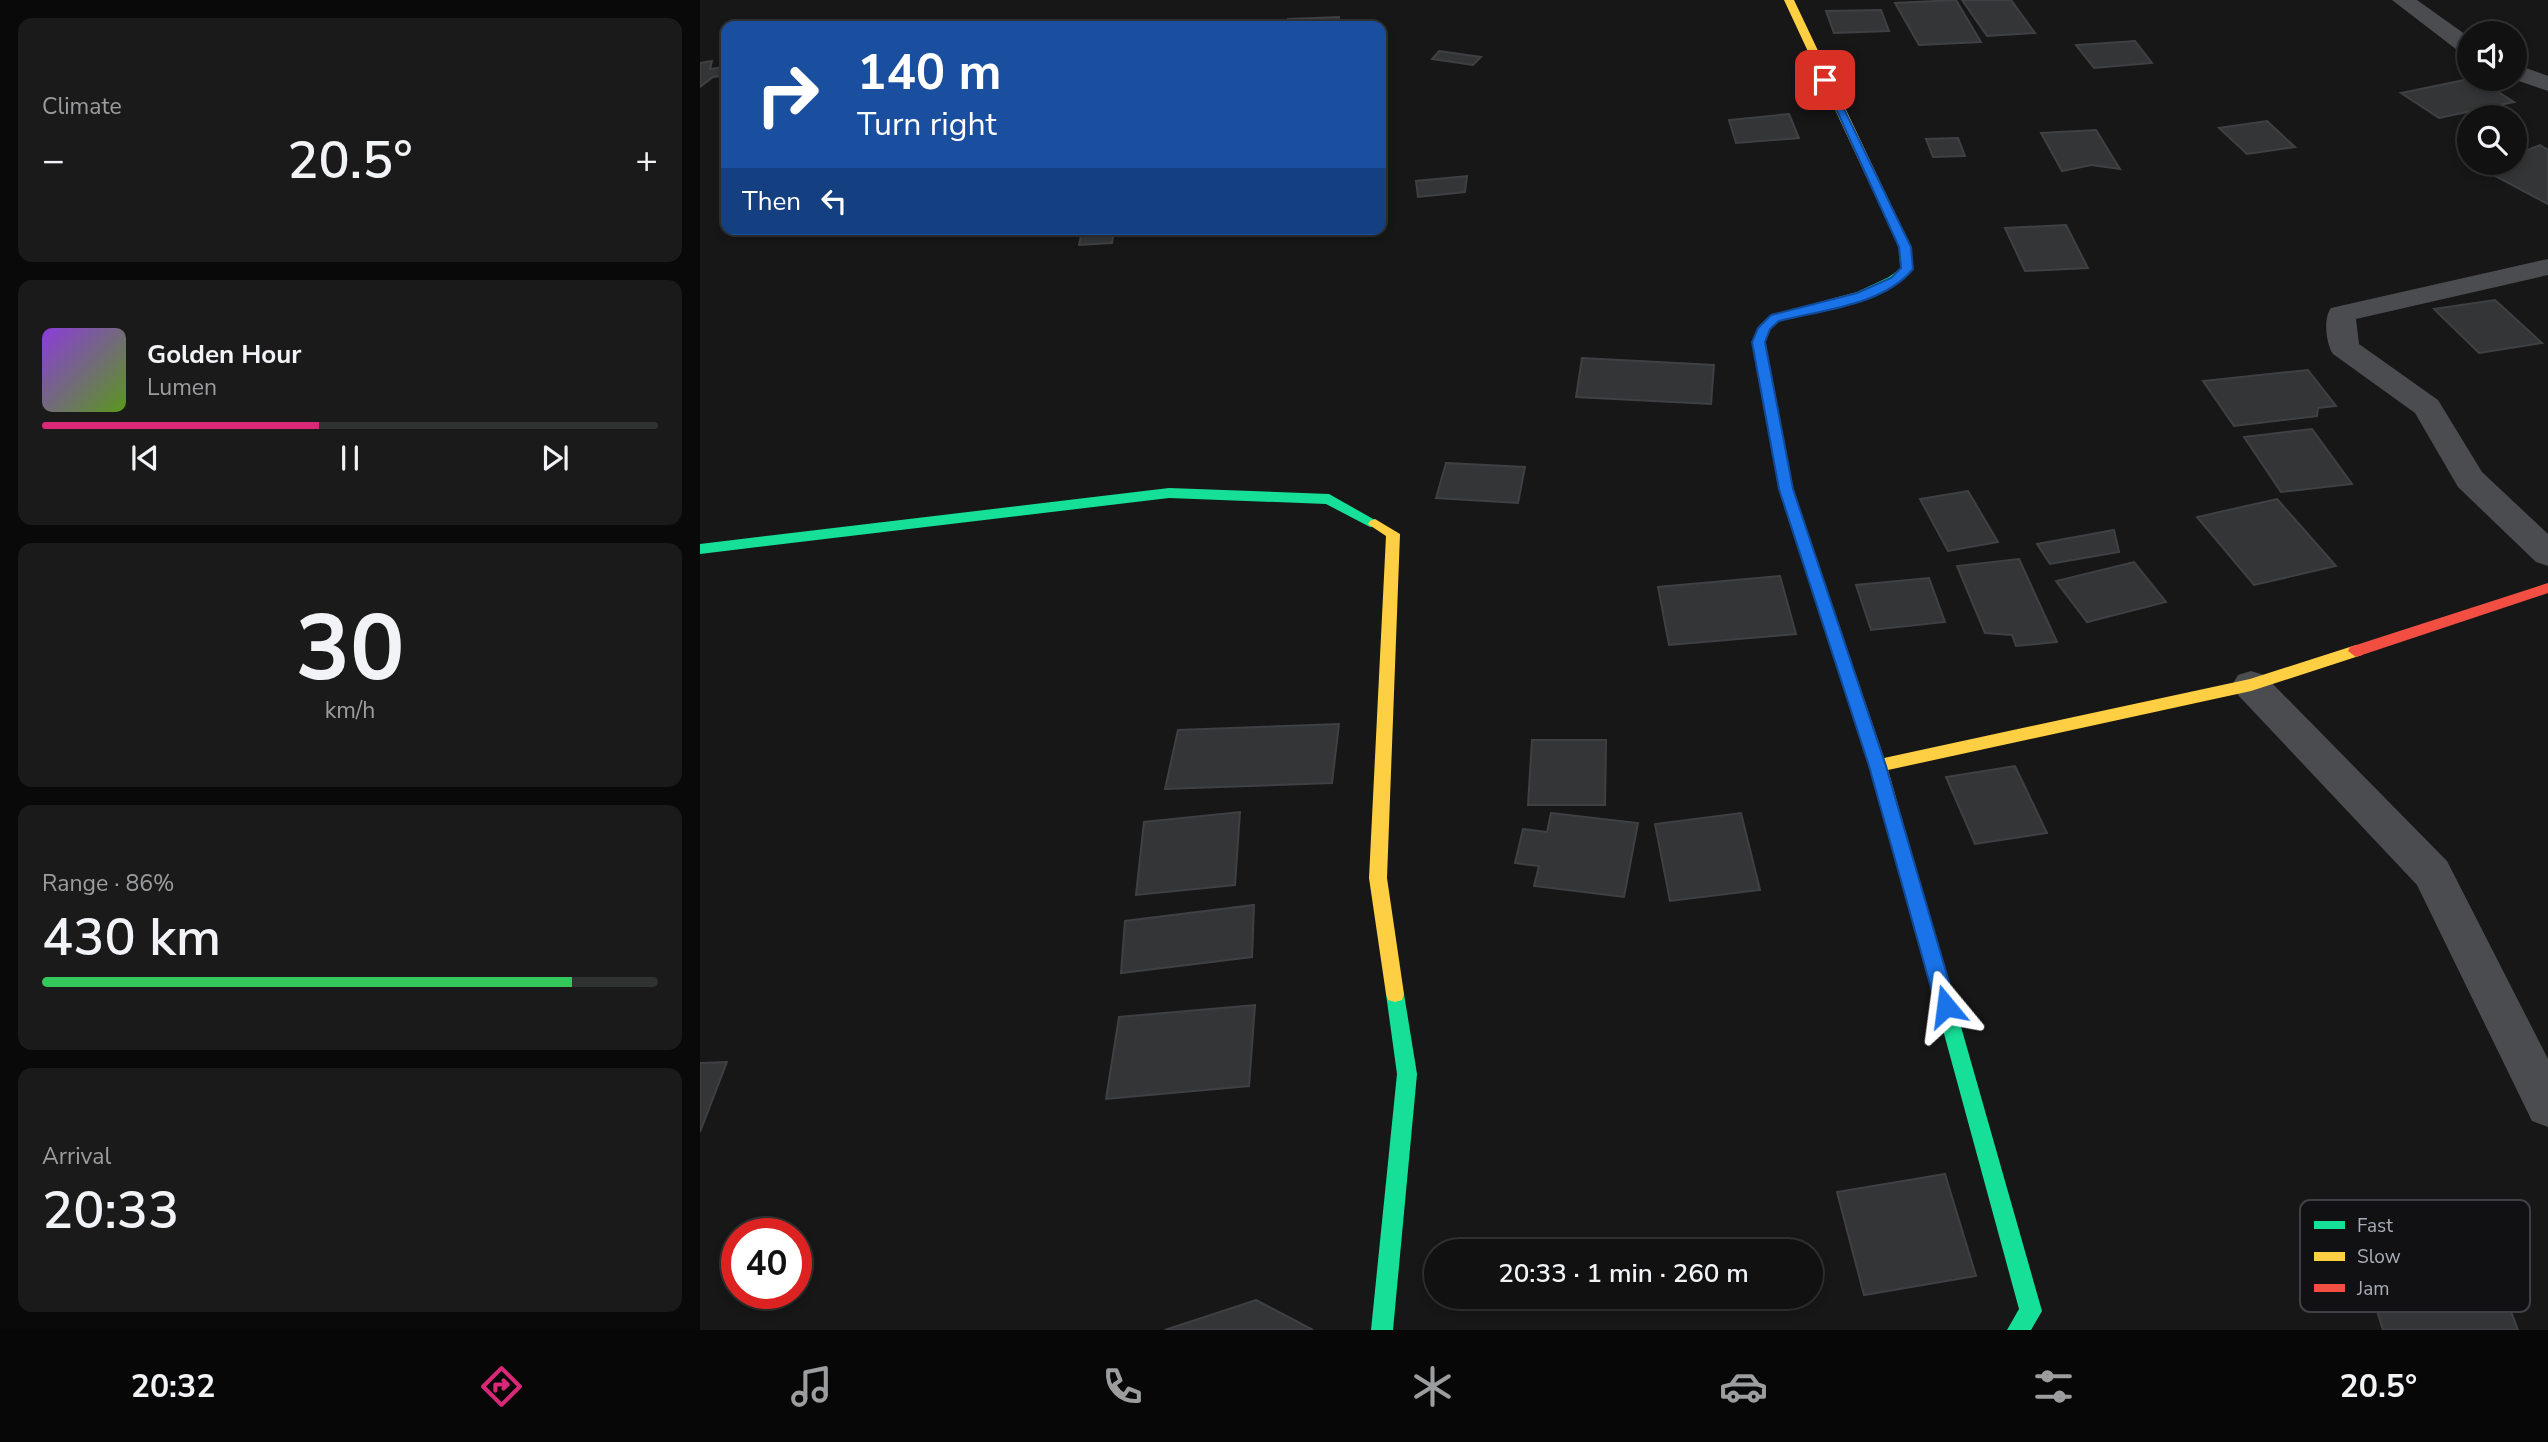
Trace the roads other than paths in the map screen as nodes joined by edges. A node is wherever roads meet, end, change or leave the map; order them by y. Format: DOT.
graph roads {
  1 [pos="1789,0"];
  2 [pos="2403,0"];
  3 [pos="2457,39"];
  4 [pos="2527,76"];
  5 [pos="2548,84"];
  6 [pos="2548,267"];
  7 [pos="700,549"];
  8 [pos="2548,554"];
  9 [pos="2548,588"];
  10 [pos="2251,685"];
  11 [pos="1878,766"];
  12 [pos="2548,1106"];
  13 [pos="1382,1330"];
  14 [pos="2018,1330"];
  1 -- 11 [label="street"];
  2 -- 3 [label="street"];
  4 -- 5 [label="street"];
  6 -- 8 [label="street"];
  7 -- 13 [label="street"];
  9 -- 10 [label="street"];
  10 -- 11 [label="street"];
  10 -- 12 [label="street"];
  11 -- 14 [label="street"];
}
